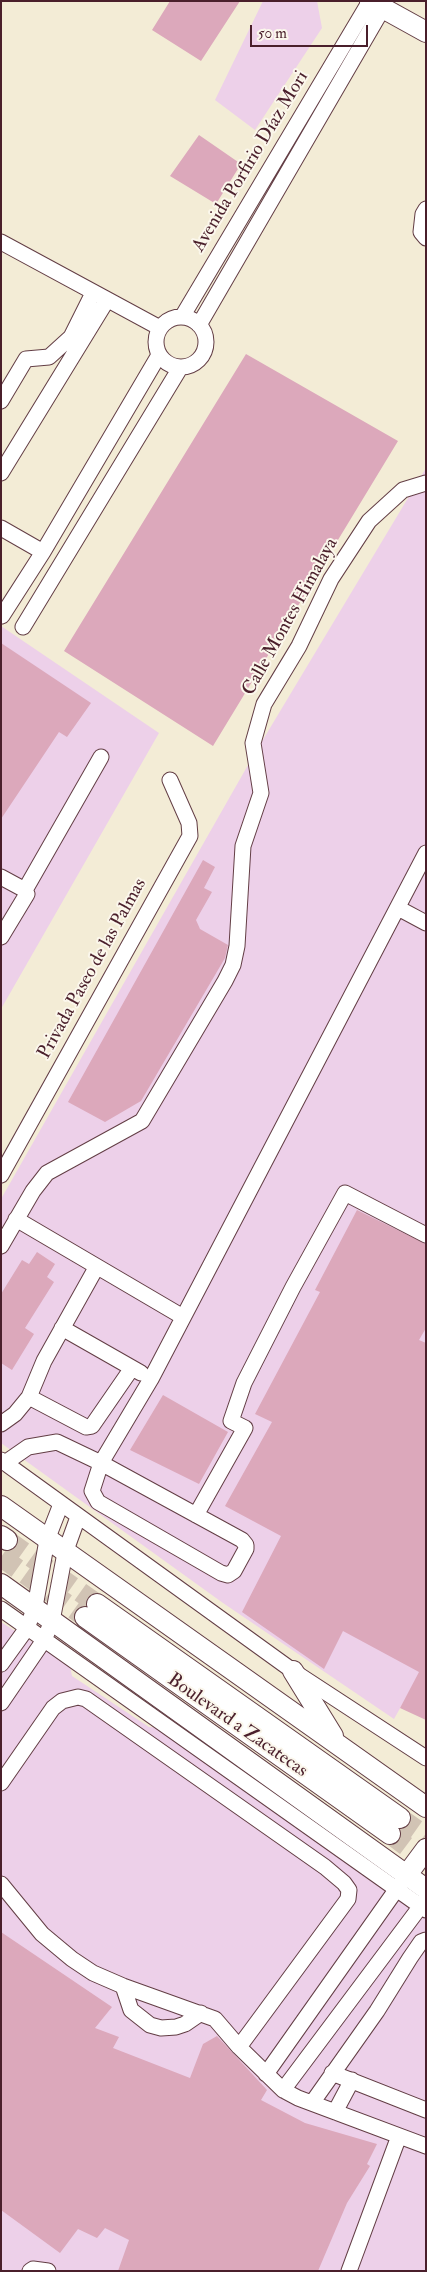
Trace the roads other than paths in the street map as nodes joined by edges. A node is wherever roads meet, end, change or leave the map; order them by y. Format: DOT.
graph roads {
  1 [pos="374,4"];
  2 [pos="426,32"];
  3 [pos="426,209"];
  4 [pos="426,238"];
  5 [pos="1,242"];
  6 [pos="93,293"];
  7 [pos="107,300"];
  8 [pos="182,317"];
  9 [pos="199,325"];
  10 [pos="160,328"];
  11 [pos="159,355"];
  12 [pos="180,368"];
  13 [pos="1,401"];
  14 [pos="1,473"];
  15 [pos="426,483"];
  16 [pos="1,528"];
  17 [pos="43,552"];
  18 [pos="2,616"];
  19 [pos="22,627"];
  20 [pos="101,757"];
  21 [pos="170,780"];
  22 [pos="426,853"];
  23 [pos="1,878"];
  24 [pos="24,890"];
  25 [pos="398,908"];
  26 [pos="426,923"];
  27 [pos="1,937"];
  28 [pos="1,1175"];
  29 [pos="16,1219"];
  30 [pos="426,1235"];
  31 [pos="1,1246"];
  32 [pos="96,1268"];
  33 [pos="183,1317"];
  34 [pos="62,1328"];
  35 [pos="132,1368"];
  36 [pos="150,1379"];
  37 [pos="29,1397"];
  38 [pos="1,1424"];
  39 [pos="3,1462"];
  40 [pos="101,1463"];
  41 [pos="61,1504"];
  42 [pos="1,1506"];
  43 [pos="196,1515"];
  44 [pos="78,1517"];
  45 [pos="47,1540"];
  46 [pos="65,1553"];
  47 [pos="1,1584"];
  48 [pos="34,1607"];
  49 [pos="1,1609"];
  50 [pos="91,1610"];
  51 [pos="52,1621"];
  52 [pos="26,1628"];
  53 [pos="44,1640"];
  54 [pos="1,1664"];
  55 [pos="293,1671"];
  56 [pos="1,1703"];
  57 [pos="336,1742"];
  58 [pos="426,1758"];
  59 [pos="7,1762"];
  60 [pos="1,1783"];
  61 [pos="280,1796"];
  62 [pos="426,1807"];
  63 [pos="395,1826"];
  64 [pos="426,1848"];
  65 [pos="401,1883"];
  66 [pos="4,1891"];
  67 [pos="424,1901"];
  68 [pos="426,1940"];
  69 [pos="410,1958"];
  70 [pos="426,1961"];
  71 [pos="123,1986"];
  72 [pos="201,2013"];
  73 [pos="239,2047"];
  74 [pos="332,2072"];
  75 [pos="266,2074"];
  76 [pos="352,2080"];
  77 [pos="283,2090"];
  78 [pos="312,2103"];
  79 [pos="426,2110"];
  80 [pos="335,2112"];
  81 [pos="399,2136"];
  82 [pos="426,2146"];
  83 [pos="30,2271"];
  84 [pos="48,2271"];
  85 [pos="349,2271"];
  1 -- 2 [label="main road"];
  1 -- 8 [label="street, Avenida Porfirio Díaz Mori"];
  1 -- 9 [label="street, Avenida Porfirio Díaz Mori"];
  3 -- 4 [label="street"];
  5 -- 6 [label="street"];
  6 -- 7 [label="street"];
  6 -- 13 [label="street"];
  7 -- 10 [label="street"];
  7 -- 14 [label="street"];
  8 -- 9 [label="street"];
  8 -- 10 [label="street"];
  9 -- 12 [label="street"];
  10 -- 11 [label="street"];
  11 -- 12 [label="street"];
  11 -- 17 [label="street"];
  12 -- 19 [label="street"];
  15 -- 29 [label="street, Calle Montes Himalaya"];
  16 -- 17 [label="street"];
  17 -- 18 [label="street"];
  20 -- 24 [label="street"];
  21 -- 28 [label="street, Privada Paseo de las Palmas"];
  22 -- 25 [label="street"];
  23 -- 24 [label="street"];
  24 -- 27 [label="street"];
  25 -- 26 [label="street"];
  25 -- 33 [label="street"];
  29 -- 31 [label="street, Calle Montes Himalaya"];
  29 -- 32 [label="street"];
  30 -- 43 [label="street"];
  32 -- 33 [label="street"];
  32 -- 34 [label="street"];
  33 -- 36 [label="street"];
  34 -- 35 [label="street"];
  34 -- 37 [label="street"];
  35 -- 36 [label="street"];
  35 -- 37 [label="street"];
  36 -- 40 [label="street"];
  37 -- 38 [label="street"];
  39 -- 40 [label="street"];
  39 -- 41 [label="street"];
  40 -- 43 [label="street"];
  40 -- 43 [label="street"];
  41 -- 44 [label="street"];
  41 -- 45 [label="street"];
  42 -- 45 [label="main road"];
  44 -- 46 [label="street"];
  44 -- 55 [label="street"];
  45 -- 46 [label="main road"];
  45 -- 48 [label="street"];
  46 -- 51 [label="street"];
  46 -- 57 [label="main road"];
  47 -- 48 [label="main road"];
  48 -- 51 [label="main road"];
  48 -- 52 [label="street"];
  49 -- 52 [label="street"];
  50 -- 63 [label="main road, Boulevard a Zacatecas"];
  51 -- 53 [label="street"];
  51 -- 61 [label="main road"];
  52 -- 53 [label="street"];
  52 -- 54 [label="street"];
  53 -- 56 [label="street"];
  53 -- 61 [label="street"];
  55 -- 57 [label="main road"];
  55 -- 58 [label="street"];
  57 -- 62 [label="main road"];
  59 -- 60 [label="street"];
  59 -- 73 [label="street"];
  61 -- 65 [label="main road"];
  64 -- 65 [label="main road"];
  65 -- 67 [label="main road"];
  65 -- 75 [label="street"];
  66 -- 71 [label="street"];
  67 -- 77 [label="street"];
  68 -- 69 [label="street"];
  69 -- 70 [label="street"];
  69 -- 74 [label="street"];
  71 -- 72 [label="street"];
  71 -- 72 [label="street"];
  72 -- 73 [label="street"];
  73 -- 75 [label="street"];
  74 -- 76 [label="street"];
  74 -- 78 [label="street"];
  75 -- 77 [label="street"];
  76 -- 79 [label="street"];
  76 -- 80 [label="street"];
  77 -- 78 [label="street"];
  78 -- 80 [label="street"];
  80 -- 81 [label="street"];
  81 -- 82 [label="street"];
  81 -- 85 [label="street"];
  83 -- 84 [label="street"];
}
